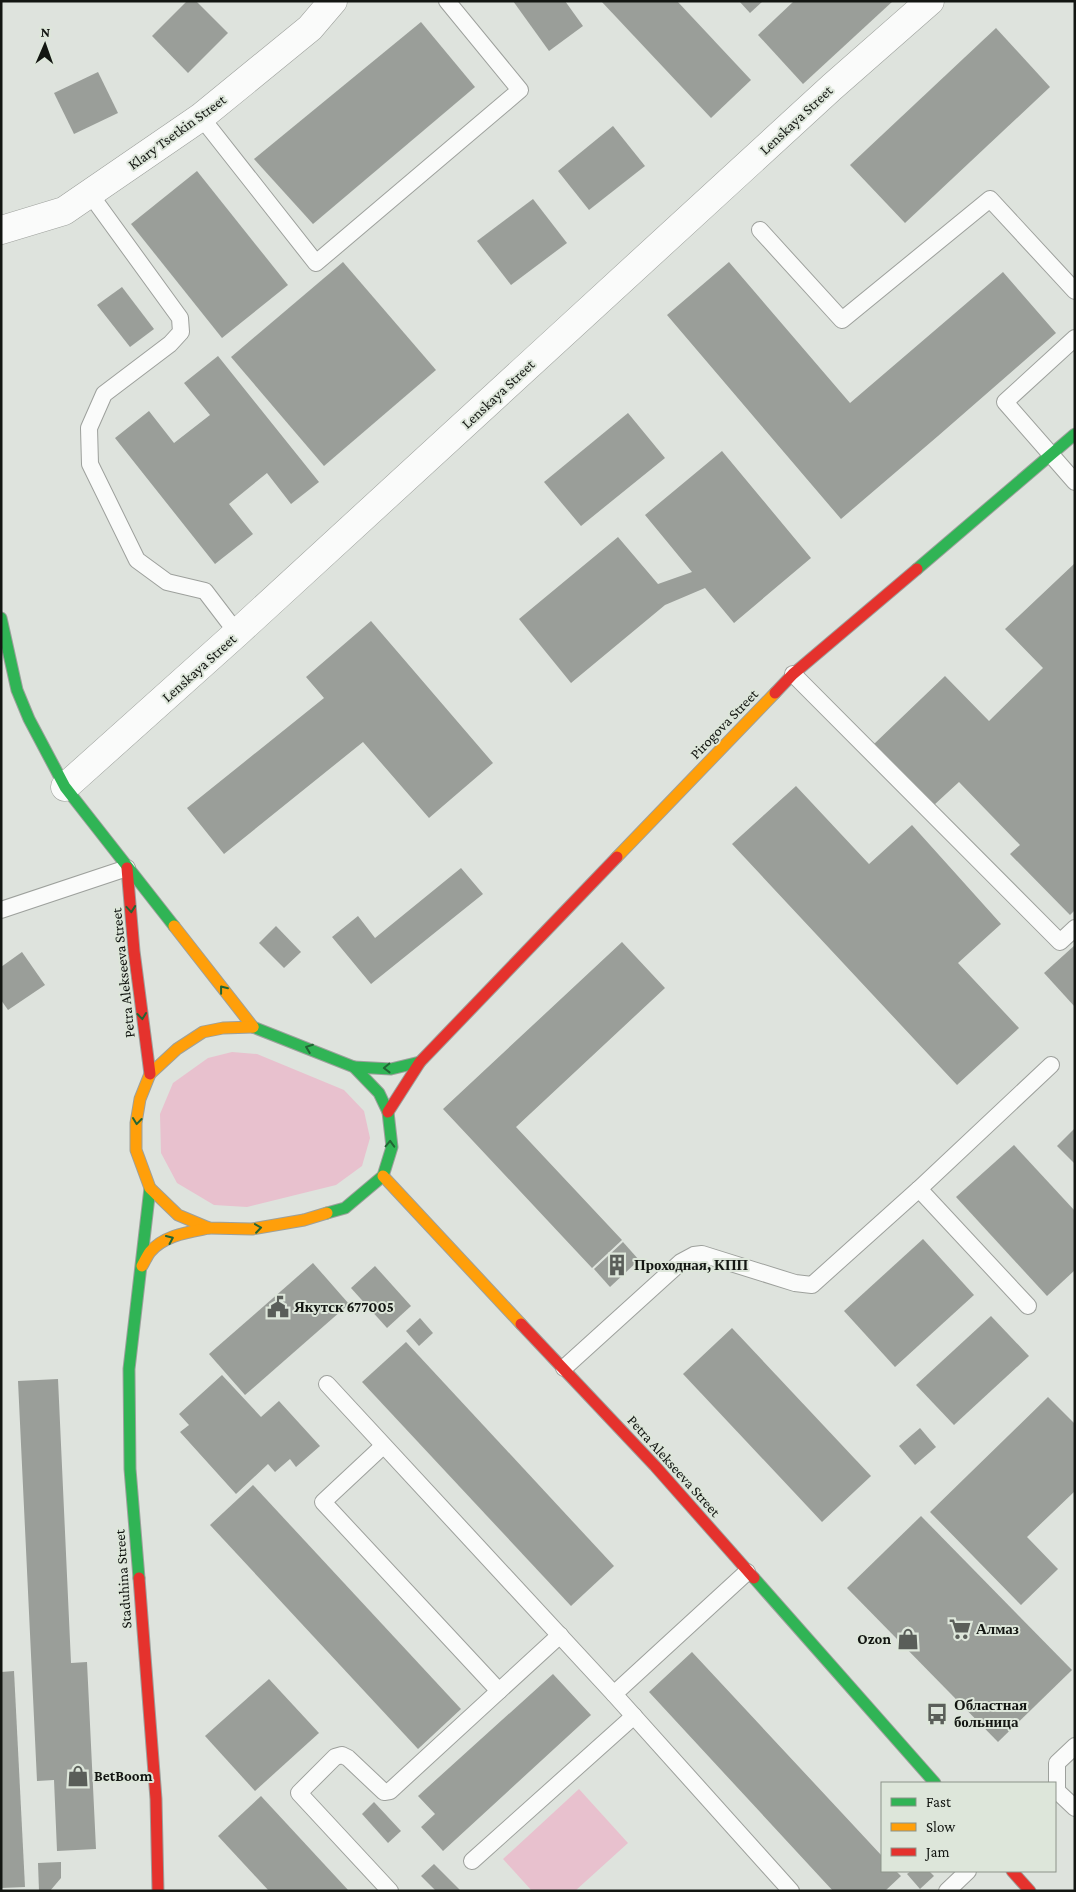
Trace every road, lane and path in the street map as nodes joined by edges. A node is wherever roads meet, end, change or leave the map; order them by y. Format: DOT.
graph roads {
  1 [pos="333,1"];
  2 [pos="447,1"];
  3 [pos="930,1"];
  4 [pos="201,118"];
  5 [pos="90,194"];
  6 [pos="1,230"];
  7 [pos="760,230"];
  8 [pos="1075,291"];
  9 [pos="1075,338"];
  10 [pos="1075,434"];
  11 [pos="1051,454"];
  12 [pos="1075,482"];
  13 [pos="1,618"];
  14 [pos="237,633"];
  15 [pos="793,674"];
  16 [pos="9,692"];
  17 [pos="65,787"];
  18 [pos="127,868"];
  19 [pos="1,910"];
  20 [pos="1075,928"];
  21 [pos="253,1027"];
  22 [pos="420,1062"];
  23 [pos="1051,1065"];
  24 [pos="354,1067"];
  25 [pos="150,1074"];
  26 [pos="388,1112"];
  27 [pos="383,1176"];
  28 [pos="150,1188"];
  29 [pos="919,1189"];
  30 [pos="210,1228"];
  31 [pos="142,1266"];
  32 [pos="1028,1306"];
  33 [pos="564,1368"];
  34 [pos="327,1384"];
  35 [pos="383,1446"];
  36 [pos="747,1572"];
  37 [pos="560,1635"];
  38 [pos="499,1691"];
  39 [pos="614,1694"];
  40 [pos="634,1716"];
  41 [pos="1075,1746"];
  42 [pos="934,1782"];
  43 [pos="1056,1792"];
  44 [pos="1075,1808"];
  45 [pos="472,1861"];
  46 [pos="967,1872"];
  47 [pos="1013,1872"];
  48 [pos="158,1891"];
  49 [pos="390,1891"];
  50 [pos="791,1891"];
  51 [pos="947,1891"];
  52 [pos="1030,1891"];
  1 -- 4 [label="street, Klary Tsetkin Street"];
  2 -- 4 [label="lane"];
  3 -- 14 [label="street, Lenskaya Street"];
  4 -- 5 [label="street, Klary Tsetkin Street"];
  5 -- 6 [label="street, Klary Tsetkin Street"];
  5 -- 14 [label="lane"];
  7 -- 8 [label="lane"];
  9 -- 11 [label="lane"];
  10 -- 11 [label="street, Pirogova Street"];
  11 -- 12 [label="lane"];
  11 -- 15 [label="street, Pirogova Street"];
  13 -- 16 [label="street"];
  14 -- 17 [label="street, Lenskaya Street"];
  15 -- 20 [label="lane"];
  15 -- 22 [label="street, Pirogova Street"];
  16 -- 17 [label="street"];
  17 -- 18 [label="street"];
  18 -- 19 [label="lane"];
  21 -- 18 [label="street, one-way"];
  18 -- 25 [label="street, Petra Alekseeva Street, one-way"];
  24 -- 21 [label="street, one-way"];
  21 -- 25 [label="street"];
  22 -- 24 [label="street, one-way"];
  22 -- 26 [label="street, Pirogova Street"];
  23 -- 29 [label="lane"];
  24 -- 26 [label="street"];
  25 -- 28 [label="street, one-way"];
  27 -- 26 [label="street, one-way"];
  30 -- 27 [label="street, one-way"];
  27 -- 33 [label="street, Petra Alekseeva Street"];
  28 -- 30 [label="street"];
  28 -- 31 [label="street, Staduhina Street"];
  29 -- 32 [label="lane"];
  29 -- 33 [label="lane"];
  31 -- 30 [label="street, Staduhina Street, one-way"];
  31 -- 48 [label="street, Staduhina Street"];
  33 -- 36 [label="street, Petra Alekseeva Street"];
  34 -- 35 [label="lane"];
  35 -- 37 [label="lane"];
  35 -- 38 [label="lane"];
  36 -- 39 [label="lane"];
  36 -- 42 [label="street, Petra Alekseeva Street"];
  37 -- 38 [label="lane"];
  37 -- 39 [label="lane"];
  38 -- 49 [label="lane"];
  39 -- 40 [label="lane"];
  40 -- 45 [label="lane"];
  40 -- 50 [label="lane"];
  41 -- 43 [label="lane"];
  43 -- 44 [label="lane"];
  46 -- 51 [label="lane"];
  47 -- 52 [label="street"];
}
